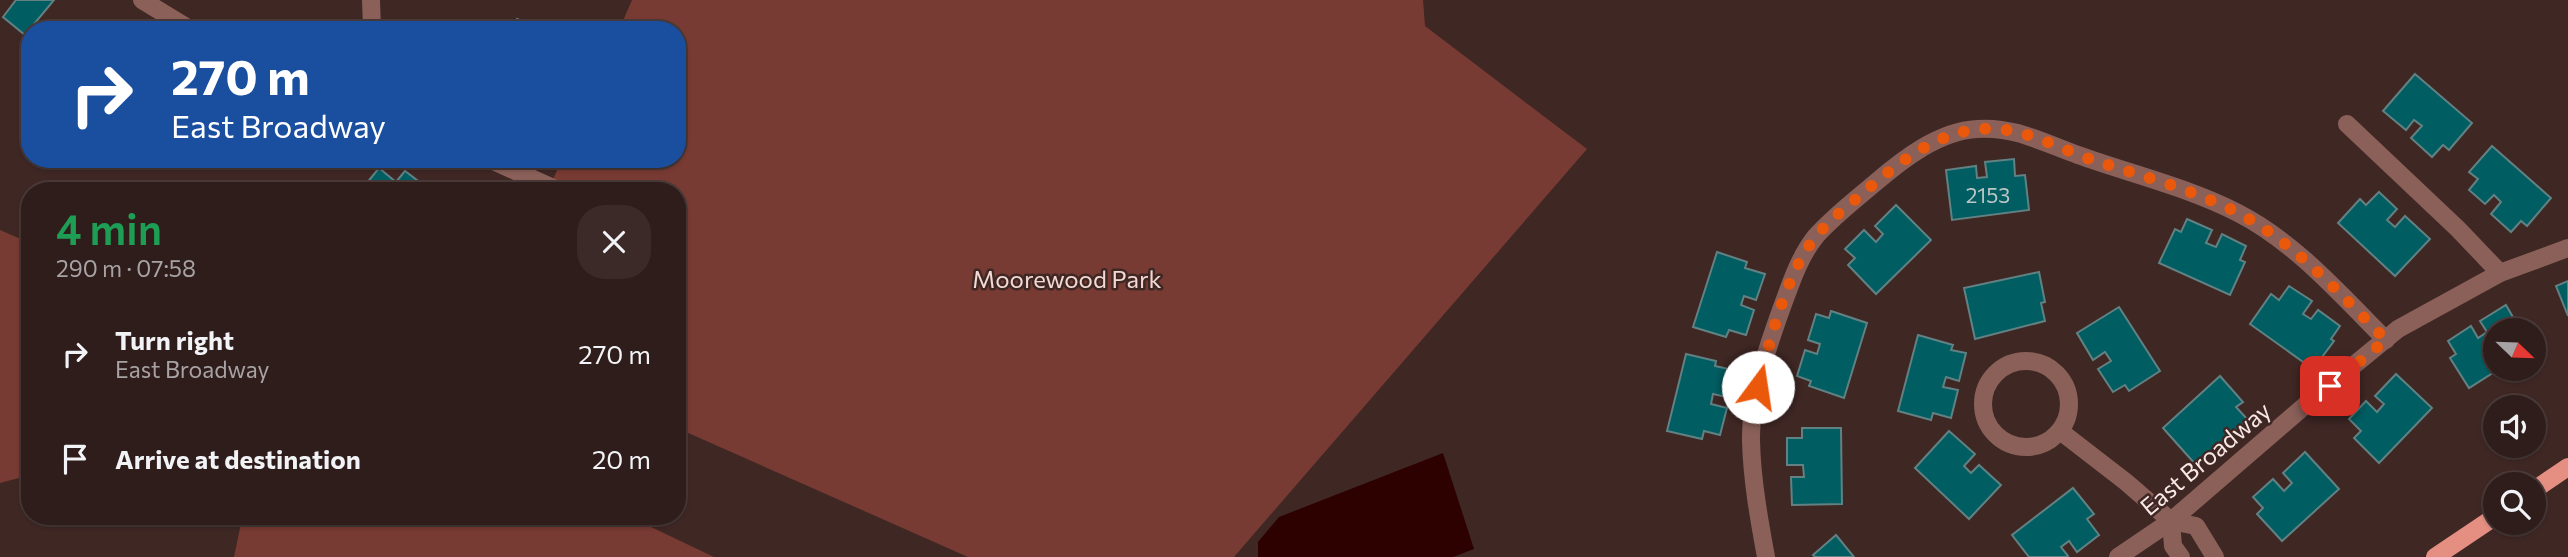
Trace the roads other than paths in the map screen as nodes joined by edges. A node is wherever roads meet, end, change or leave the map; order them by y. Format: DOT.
graph roads {
  1 [pos="142,0"];
  2 [pos="371,0"];
  3 [pos="176,21"];
  4 [pos="372,21"];
  5 [pos="2347,124"];
  6 [pos="508,168"];
  7 [pos="540,182"];
  8 [pos="2568,248"];
  9 [pos="2500,273"];
  10 [pos="2386,340"];
  11 [pos="2060,431"];
  12 [pos="2568,467"];
  13 [pos="2546,482"];
  14 [pos="2171,521"];
  15 [pos="2483,525"];
  16 [pos="1766,557"];
  17 [pos="2118,557"];
  18 [pos="2181,557"];
  19 [pos="2216,557"];
  20 [pos="2435,557"];
  1 -- 3 [label="street"];
  2 -- 4 [label="street"];
  5 -- 9 [label="street"];
  6 -- 7 [label="street"];
  8 -- 9 [label="street, East Broadway"];
  9 -- 10 [label="street, East Broadway"];
  10 -- 14 [label="street, East Broadway"];
  10 -- 16 [label="street"];
  11 -- 11 [label="street"];
  11 -- 14 [label="street"];
  12 -- 13 [label="main road"];
  14 -- 17 [label="street, East Broadway"];
  14 -- 18 [label="street"];
  14 -- 19 [label="street"];
  15 -- 20 [label="main road"];
}
